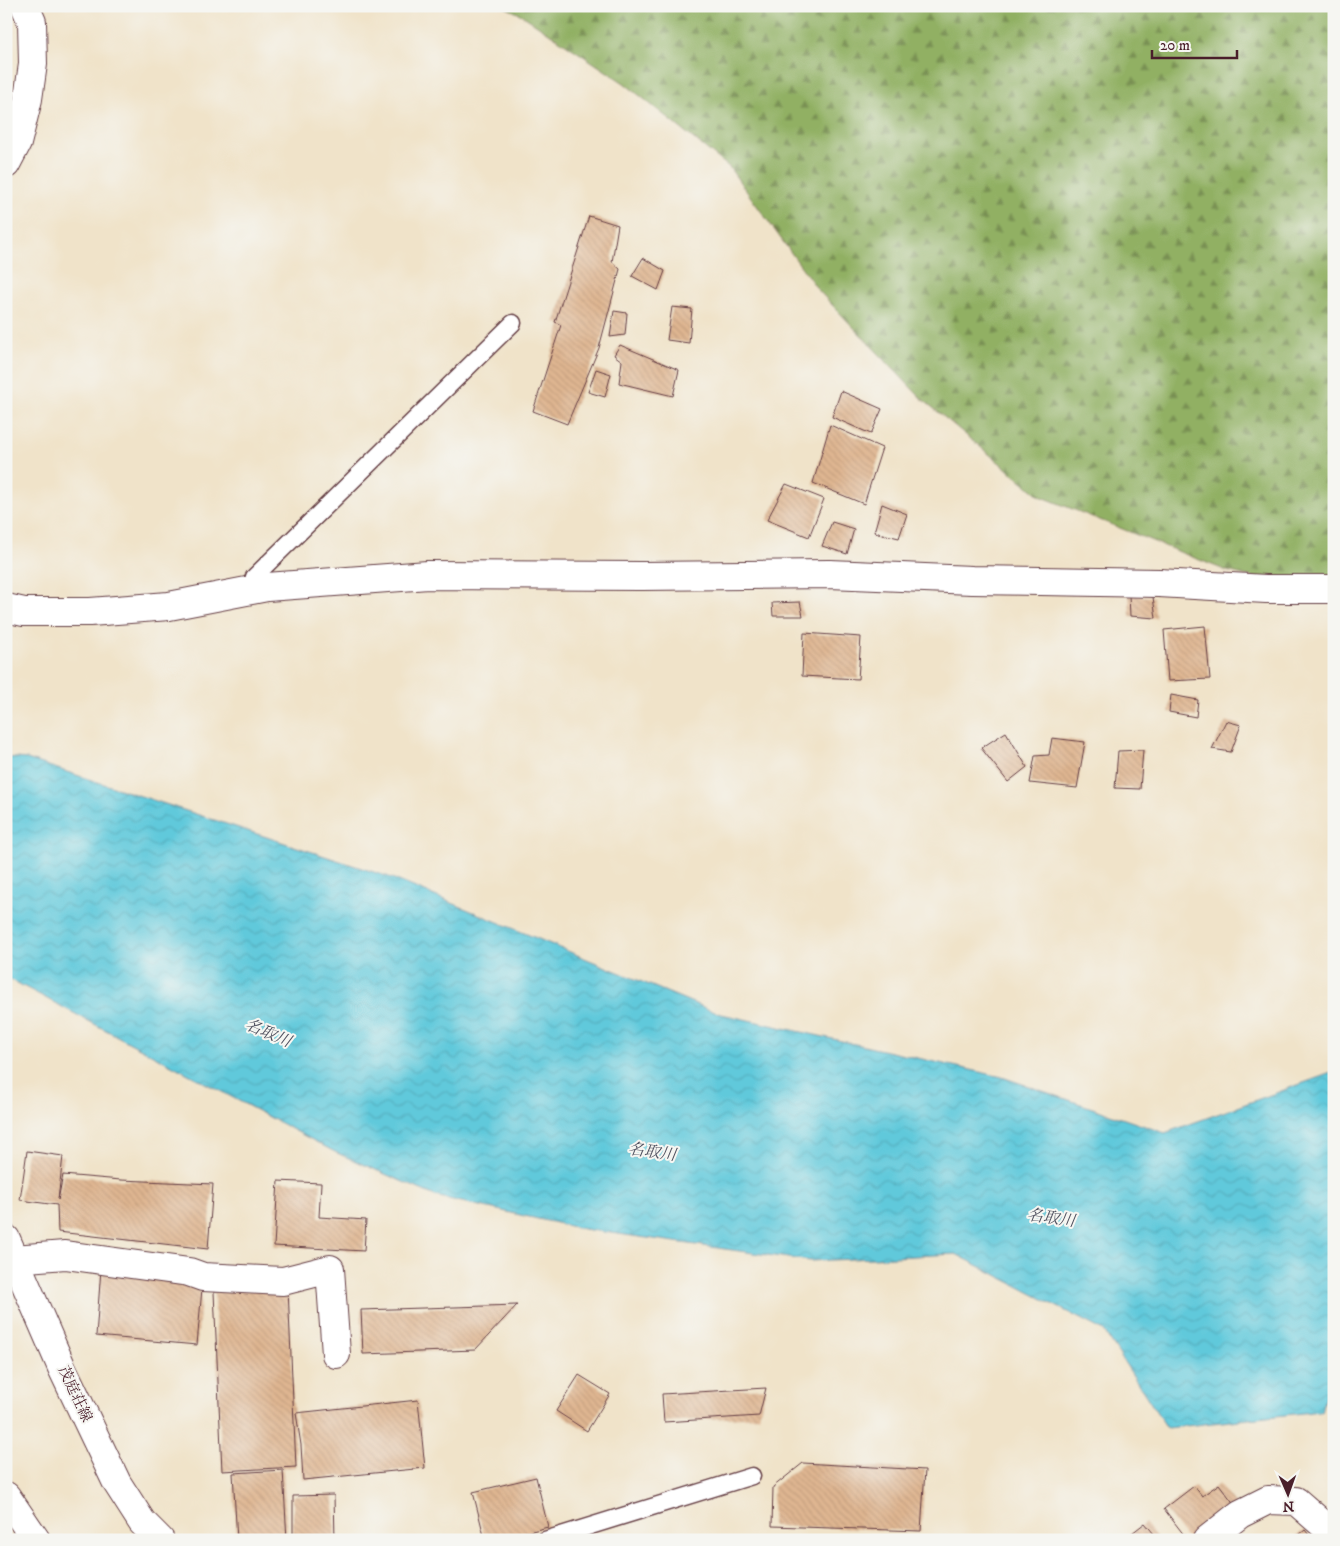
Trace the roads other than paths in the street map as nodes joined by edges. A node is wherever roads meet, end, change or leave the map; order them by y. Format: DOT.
graph roads {
  1 [pos="25,6"];
  2 [pos="6,164"];
  3 [pos="513,323"];
  4 [pos="1334,589"];
  5 [pos="250,590"];
  6 [pos="6,608"];
  7 [pos="10,1249"];
  8 [pos="336,1354"];
  9 [pos="752,1476"];
  10 [pos="6,1496"];
  11 [pos="1334,1534"];
  12 [pos="36,1540"];
  13 [pos="160,1540"];
  14 [pos="546,1540"];
  15 [pos="1207,1540"];
  1 -- 2 [label="main road"];
  3 -- 5 [label="lane"];
  4 -- 5 [label="main road"];
  5 -- 6 [label="main road"];
  7 -- 8 [label="main road"];
  7 -- 13 [label="main road, 茂庭荘線"];
  9 -- 14 [label="lane"];
  10 -- 12 [label="main road"];
  11 -- 15 [label="main road"];
}
